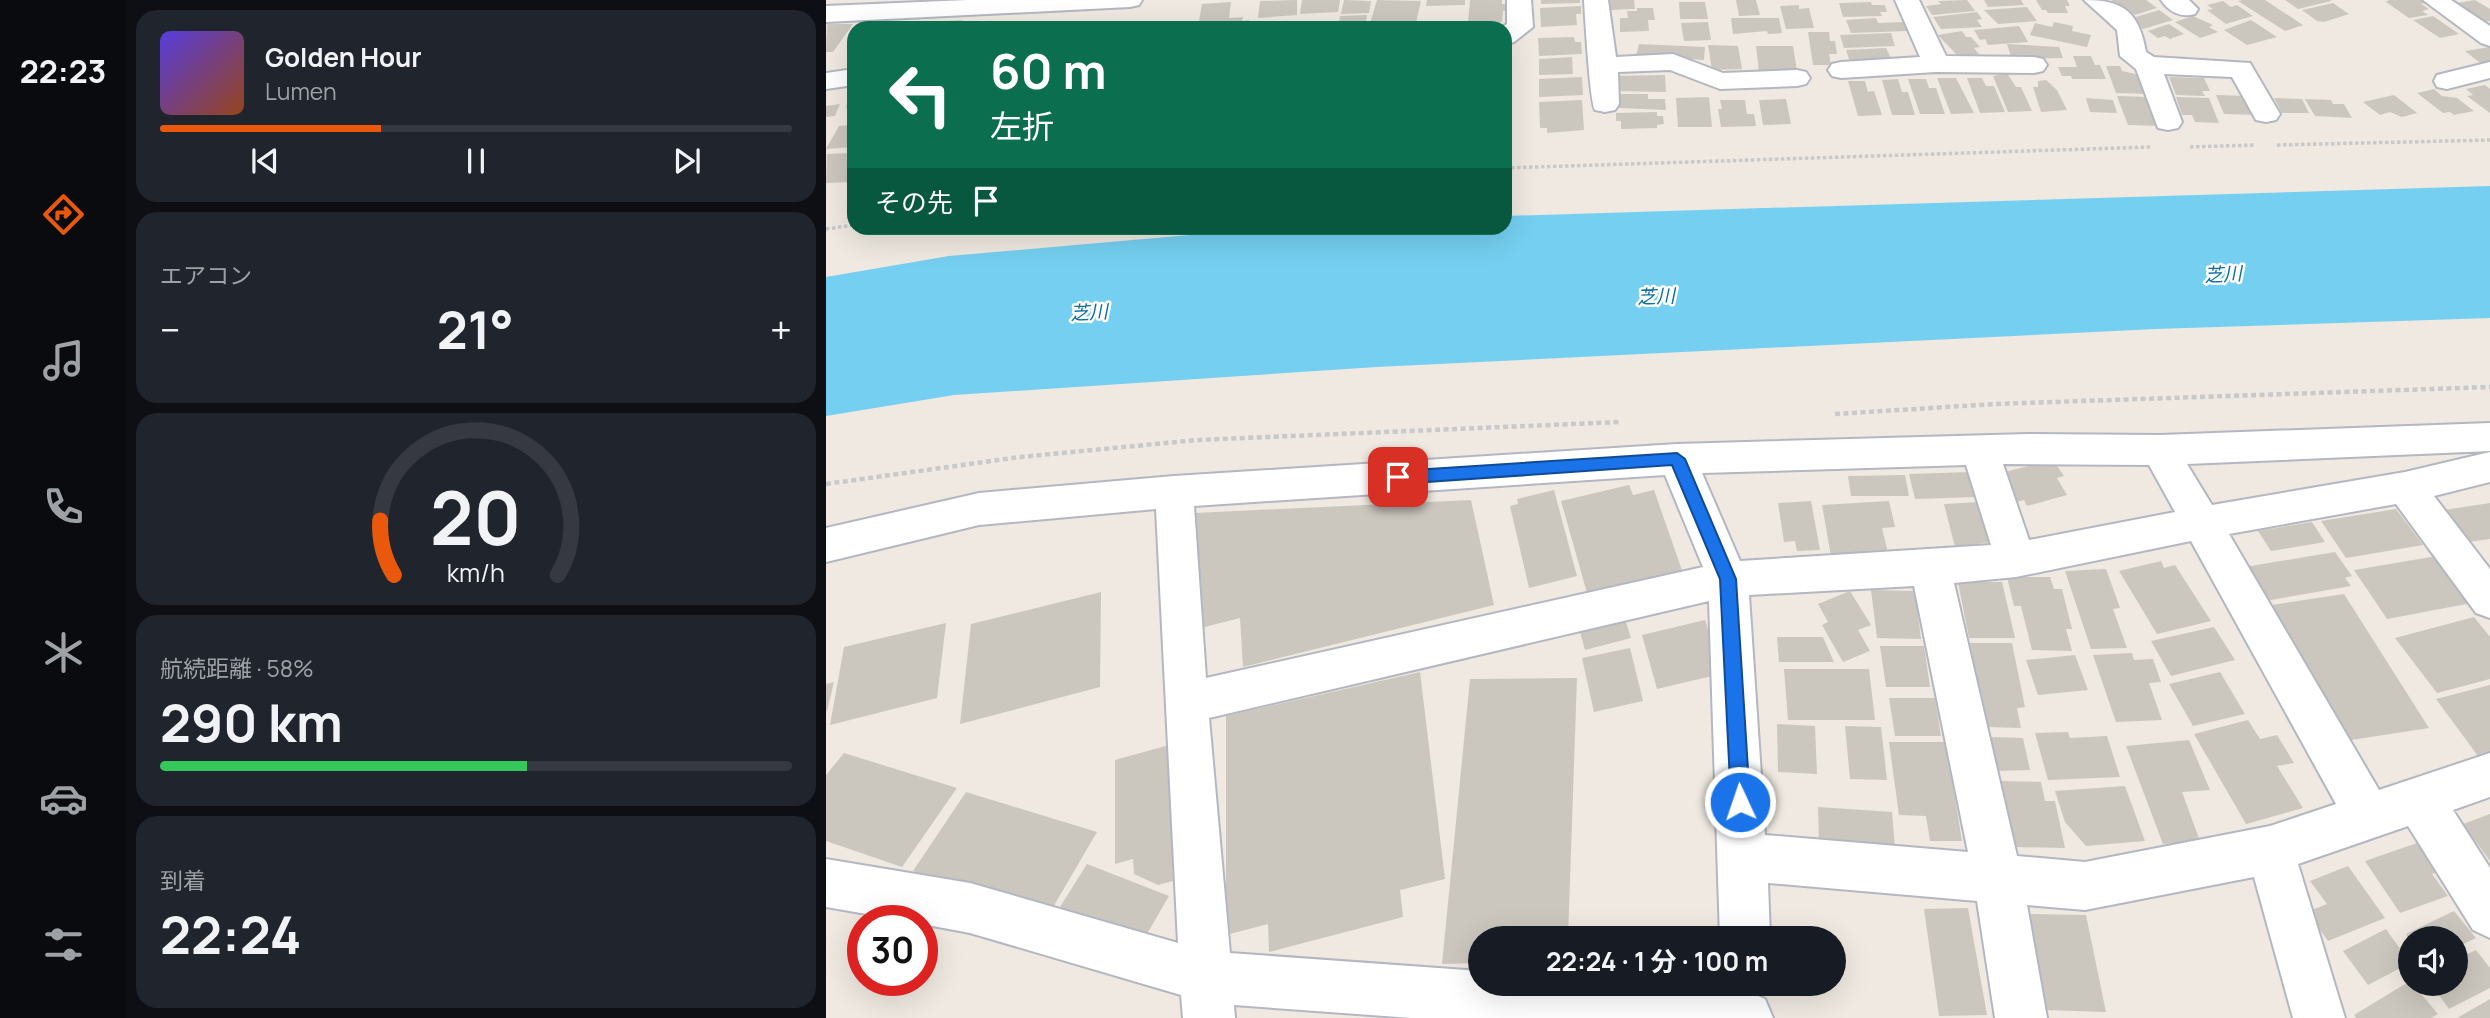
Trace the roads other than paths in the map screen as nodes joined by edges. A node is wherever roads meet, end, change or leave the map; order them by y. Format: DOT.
graph roads {
  1 [pos="1130,0"];
  2 [pos="1519,0"];
  3 [pos="1596,0"];
  4 [pos="1907,0"];
  5 [pos="2095,0"];
  6 [pos="2435,0"];
  7 [pos="990,12"];
  8 [pos="826,15"];
  9 [pos="1512,32"];
  10 [pos="2490,38"];
  11 [pos="1936,64"];
  12 [pos="1604,65"];
  13 [pos="2034,65"];
  14 [pos="2148,65"];
  15 [pos="1840,70"];
  16 [pos="2490,70"];
  17 [pos="1797,78"];
  18 [pos="847,79"];
  19 [pos="826,81"];
  20 [pos="2447,81"];
  21 [pos="1605,104"];
  22 [pos="2266,114"];
  23 [pos="2164,135"];
  24 [pos="2490,437"];
  25 [pos="1980,450"];
  26 [pos="2160,450"];
  27 [pos="1677,459"];
  28 [pos="2490,467"];
  29 [pos="2405,487"];
  30 [pos="1174,492"];
  31 [pos="2201,523"];
  32 [pos="826,545"];
  33 [pos="2016,560"];
  34 [pos="1930,568"];
  35 [pos="1728,579"];
  36 [pos="2490,600"];
  37 [pos="1186,703"];
  38 [pos="2490,775"];
  39 [pos="2419,800"];
  40 [pos="2368,815"];
  41 [pos="2270,850"];
  42 [pos="1744,857"];
  43 [pos="1998,879"];
  44 [pos="826,883"];
  45 [pos="2490,913"];
  46 [pos="1745,926"];
  47 [pos="1208,998"];
  48 [pos="1746,1006"];
  49 [pos="2021,1018"];
  50 [pos="2319,1018"];
  1 -- 7 [label="street"];
  2 -- 9 [label="street"];
  3 -- 12 [label="street"];
  4 -- 11 [label="street"];
  5 -- 14 [label="street"];
  6 -- 10 [label="street"];
  7 -- 8 [label="street"];
  11 -- 13 [label="street"];
  11 -- 15 [label="street"];
  12 -- 17 [label="street"];
  12 -- 21 [label="street"];
  14 -- 22 [label="street"];
  14 -- 23 [label="street"];
  16 -- 20 [label="street"];
  18 -- 19 [label="street"];
  24 -- 26 [label="street"];
  25 -- 26 [label="street"];
  25 -- 27 [label="street"];
  25 -- 33 [label="street"];
  26 -- 31 [label="street"];
  27 -- 30 [label="street"];
  27 -- 35 [label="street"];
  28 -- 29 [label="street"];
  29 -- 31 [label="street"];
  29 -- 36 [label="street"];
  30 -- 32 [label="street"];
  30 -- 37 [label="street"];
  31 -- 33 [label="street"];
  31 -- 40 [label="street"];
  33 -- 34 [label="street"];
  34 -- 35 [label="street"];
  34 -- 43 [label="street"];
  35 -- 37 [label="street"];
  35 -- 42 [label="street"];
  37 -- 47 [label="street"];
  38 -- 39 [label="street"];
  39 -- 40 [label="street"];
  39 -- 45 [label="street"];
  40 -- 41 [label="street"];
  41 -- 43 [label="street"];
  41 -- 50 [label="street"];
  42 -- 43 [label="street"];
  42 -- 46 [label="street"];
  43 -- 49 [label="street"];
  44 -- 47 [label="street"];
  47 -- 48 [label="street"];
}
